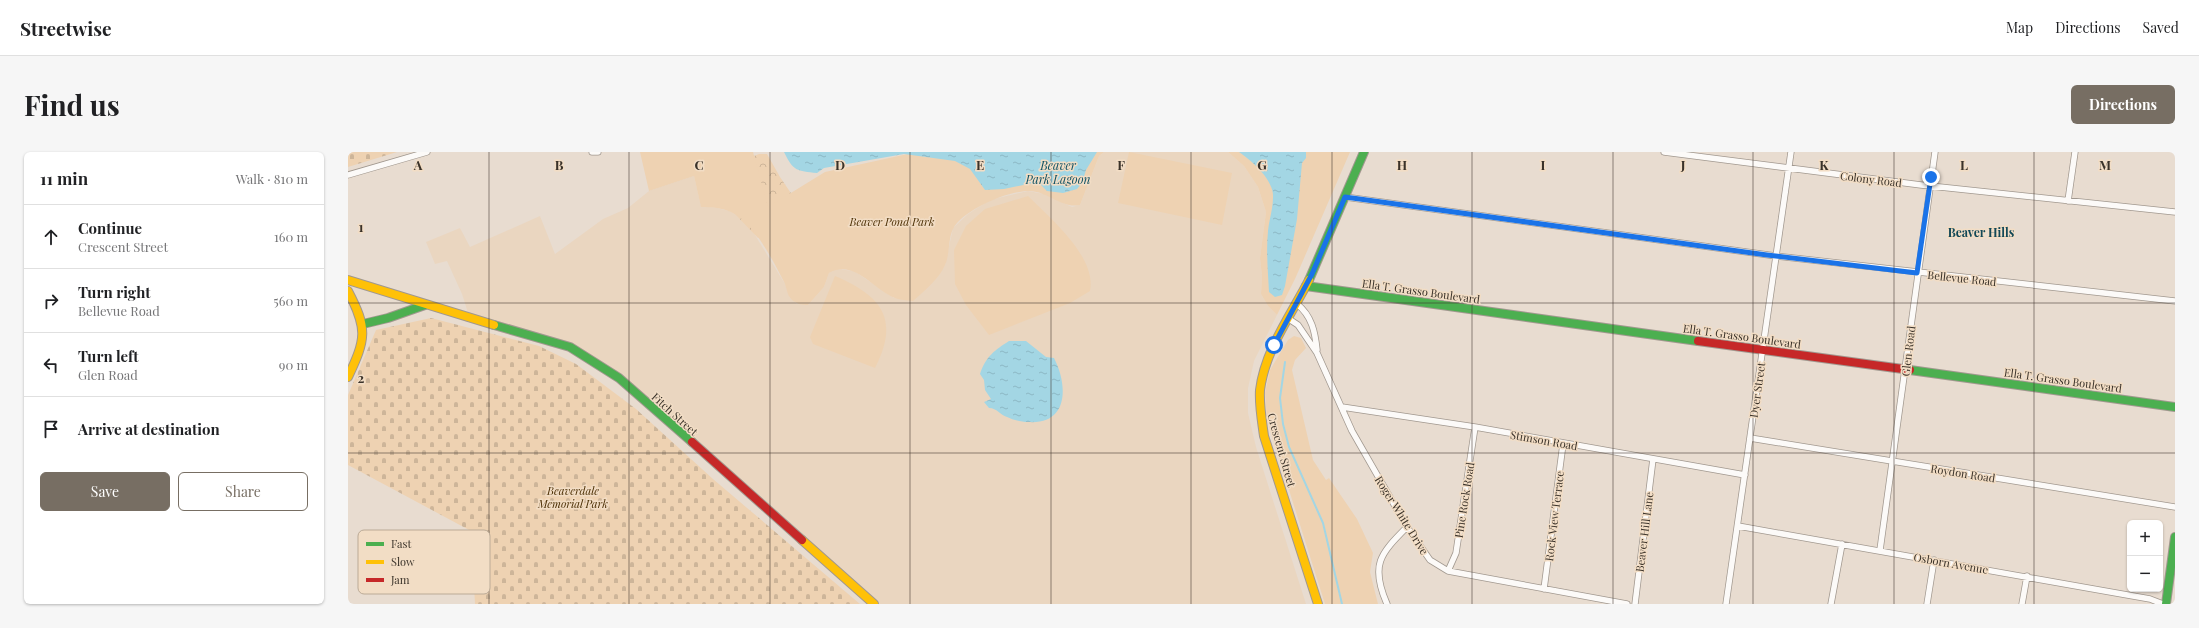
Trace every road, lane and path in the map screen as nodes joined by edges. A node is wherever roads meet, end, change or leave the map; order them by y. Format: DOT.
graph roads {
  1 [pos="427,152"];
  2 [pos="592,152"];
  3 [pos="598,152"];
  4 [pos="1364,152"];
  5 [pos="1664,152"];
  6 [pos="1791,152"];
  7 [pos="1935,152"];
  8 [pos="2074,152"];
  9 [pos="1789,169"];
  10 [pos="348,175"];
  11 [pos="1930,186"];
  12 [pos="1345,197"];
  13 [pos="2068,201"];
  14 [pos="2175,212"];
  15 [pos="1776,256"];
  16 [pos="1917,273"];
  17 [pos="348,280"];
  18 [pos="1306,286"];
  19 [pos="348,291"];
  20 [pos="2175,301"];
  21 [pos="1297,304"];
  22 [pos="425,305"];
  23 [pos="1289,319"];
  24 [pos="363,324"];
  25 [pos="1763,350"];
  26 [pos="1317,353"];
  27 [pos="1906,368"];
  28 [pos="348,377"];
  29 [pos="1342,407"];
  30 [pos="2175,407"];
  31 [pos="1475,427"];
  32 [pos="1750,438"];
  33 [pos="1563,444"];
  34 [pos="1653,459"];
  35 [pos="1893,462"];
  36 [pos="1745,475"];
  37 [pos="2175,507"];
  38 [pos="1738,526"];
  39 [pos="1407,527"];
  40 [pos="2175,537"];
  41 [pos="1842,544"];
  42 [pos="1880,550"];
  43 [pos="1934,560"];
  44 [pos="1448,571"];
  45 [pos="2027,576"];
  46 [pos="1544,589"];
  47 [pos="874,604"];
  48 [pos="1318,604"];
  49 [pos="1387,604"];
  50 [pos="1627,604"];
  51 [pos="1635,604"];
  52 [pos="1726,604"];
  53 [pos="1831,604"];
  54 [pos="1927,604"];
  55 [pos="2022,604"];
  56 [pos="2164,604"];
  1 -- 10 [label="street"];
  2 -- 3 [label="street"];
  4 -- 12 [label="main road, Crescent Street"];
  5 -- 9 [label="street, Colony Road"];
  6 -- 9 [label="street, Dyer Street"];
  7 -- 11 [label="street, Glen Road"];
  8 -- 13 [label="street"];
  9 -- 11 [label="street, Colony Road"];
  9 -- 15 [label="street, Dyer Street"];
  11 -- 13 [label="street, Colony Road"];
  11 -- 16 [label="street, Glen Road"];
  12 -- 15 [label="street, Bellevue Road"];
  12 -- 18 [label="main road, Crescent Street"];
  13 -- 14 [label="street, Colony Road"];
  15 -- 16 [label="street, Bellevue Road"];
  15 -- 25 [label="street, Dyer Street"];
  16 -- 20 [label="street, Bellevue Road"];
  16 -- 27 [label="street, Glen Road"];
  17 -- 22 [label="main road, Fitch Street"];
  18 -- 21 [label="main road, Crescent Street"];
  18 -- 25 [label="main road, Ella T. Grasso Boulevard"];
  19 -- 24 [label="main road"];
  21 -- 23 [label="main road, Crescent Street"];
  21 -- 26 [label="street, Roger White Drive"];
  22 -- 24 [label="main road"];
  22 -- 47 [label="main road, Fitch Street"];
  23 -- 26 [label="street, Roger White Drive"];
  23 -- 48 [label="main road, Crescent Street"];
  24 -- 28 [label="main road"];
  25 -- 27 [label="main road, Ella T. Grasso Boulevard"];
  25 -- 32 [label="street, Dyer Street"];
  26 -- 29 [label="street, Roger White Drive"];
  27 -- 30 [label="main road, Ella T. Grasso Boulevard"];
  27 -- 35 [label="street, Glen Road"];
  29 -- 31 [label="street, Stimson Road"];
  29 -- 39 [label="street, Roger White Drive"];
  31 -- 33 [label="street, Stimson Road"];
  31 -- 44 [label="street, Pine Rock Road"];
  32 -- 35 [label="street, Roydon Road"];
  32 -- 36 [label="street, Dyer Street"];
  33 -- 34 [label="street, Stimson Road"];
  33 -- 46 [label="street, Rock View Terrace"];
  34 -- 36 [label="street, Stimson Road"];
  34 -- 51 [label="street, Beaver Hill Lane"];
  35 -- 37 [label="street, Roydon Road"];
  35 -- 42 [label="street, Glen Road"];
  36 -- 38 [label="street, Dyer Street"];
  38 -- 41 [label="street, Osborn Avenue"];
  38 -- 52 [label="street, Dyer Street"];
  39 -- 44 [label="street, Roger White Drive"];
  39 -- 49 [label="street"];
  40 -- 56 [label="main road"];
  41 -- 42 [label="street, Osborn Avenue"];
  41 -- 53 [label="street"];
  42 -- 43 [label="street, Osborn Avenue"];
  43 -- 45 [label="street, Osborn Avenue"];
  43 -- 54 [label="street"];
  44 -- 46 [label="street, Roger White Drive"];
  45 -- 55 [label="street"];
  45 -- 56 [label="street, Osborn Avenue"];
  46 -- 50 [label="street, Roger White Drive"];
}
